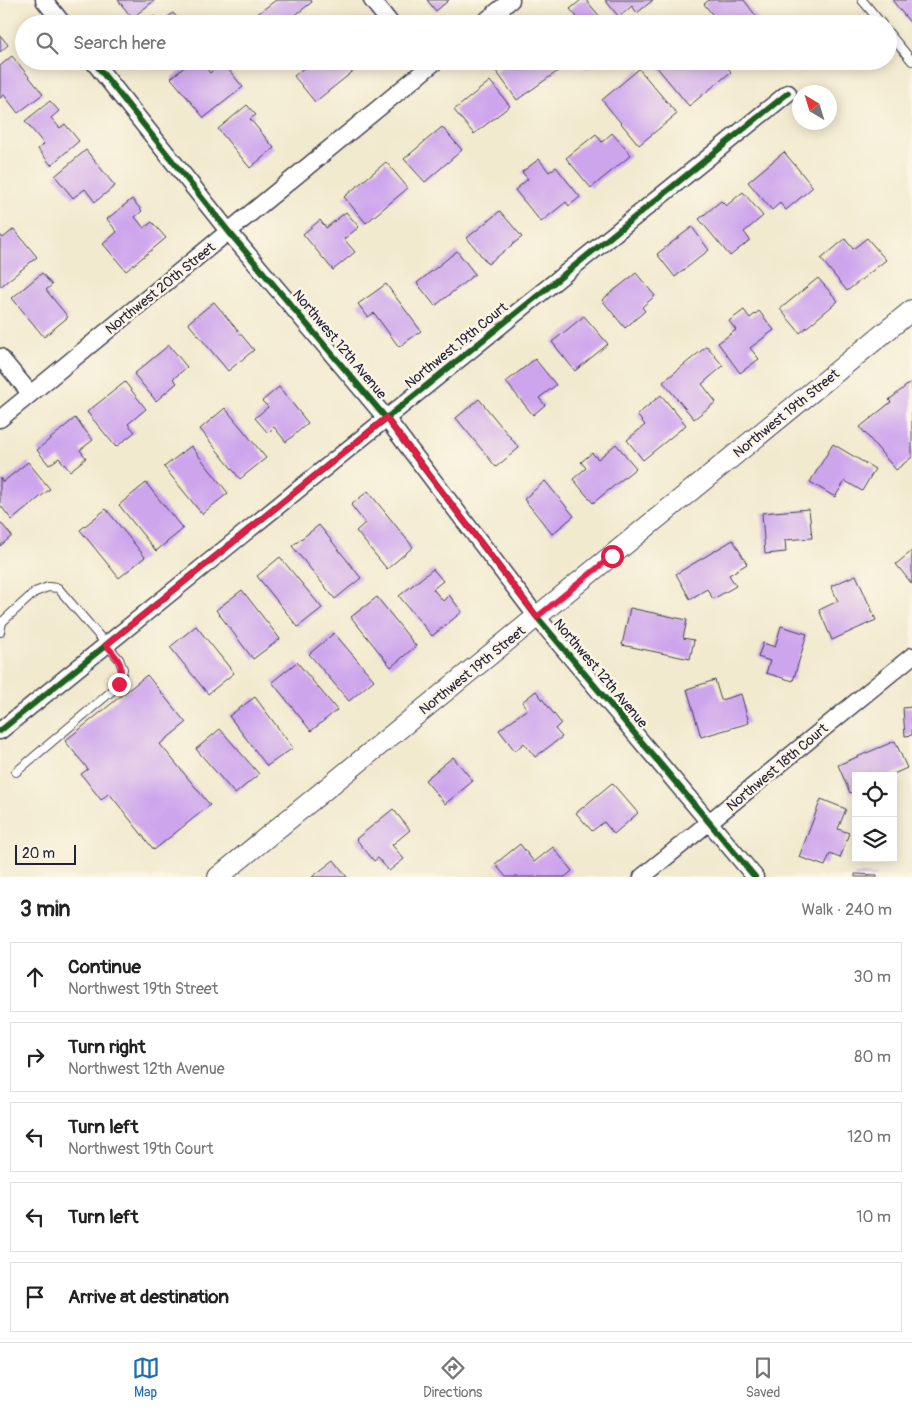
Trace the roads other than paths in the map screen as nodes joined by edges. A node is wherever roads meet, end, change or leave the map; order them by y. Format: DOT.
graph roads {
  1 [pos="44,0"];
  2 [pos="372,0"];
  3 [pos="511,0"];
  4 [pos="862,0"];
  5 [pos="56,15"];
  6 [pos="384,15"];
  7 [pos="493,15"];
  8 [pos="874,15"];
  9 [pos="897,43"];
  10 [pos="912,61"];
  11 [pos="100,70"];
  12 [pos="421,70"];
  13 [pos="788,94"];
  14 [pos="229,232"];
  15 [pos="912,310"];
  16 [pos="0,357"];
  17 [pos="30,393"];
  18 [pos="0,418"];
  19 [pos="386,418"];
  20 [pos="537,617"];
  21 [pos="0,632"];
  22 [pos="106,645"];
  23 [pos="912,656"];
  24 [pos="0,731"];
  25 [pos="16,772"];
  26 [pos="710,822"];
  27 [pos="218,877"];
  28 [pos="642,877"];
  29 [pos="755,877"];
  1 -- 5 [label="street"];
  2 -- 6 [label="street"];
  3 -- 7 [label="street"];
  4 -- 8 [label="lane"];
  9 -- 10 [label="lane"];
  11 -- 14 [label="street, Northwest 12th Avenue"];
  12 -- 14 [label="street, Northwest 20th Street"];
  13 -- 19 [label="street, Northwest 19th Court"];
  14 -- 17 [label="street, Northwest 20th Street"];
  14 -- 19 [label="street, Northwest 12th Avenue"];
  15 -- 20 [label="street, Northwest 19th Street"];
  16 -- 17 [label="street"];
  17 -- 18 [label="street, Northwest 20th Street"];
  19 -- 20 [label="street, Northwest 12th Avenue"];
  19 -- 22 [label="street, Northwest 19th Court"];
  20 -- 26 [label="street, Northwest 12th Avenue"];
  20 -- 27 [label="street, Northwest 19th Street"];
  21 -- 22 [label="lane"];
  22 -- 24 [label="street, Northwest 19th Court"];
  22 -- 25 [label="lane"];
  23 -- 26 [label="street, Northwest 18th Court"];
  26 -- 28 [label="street, Northwest 18th Court"];
  26 -- 29 [label="street, Northwest 12th Avenue"];
}
